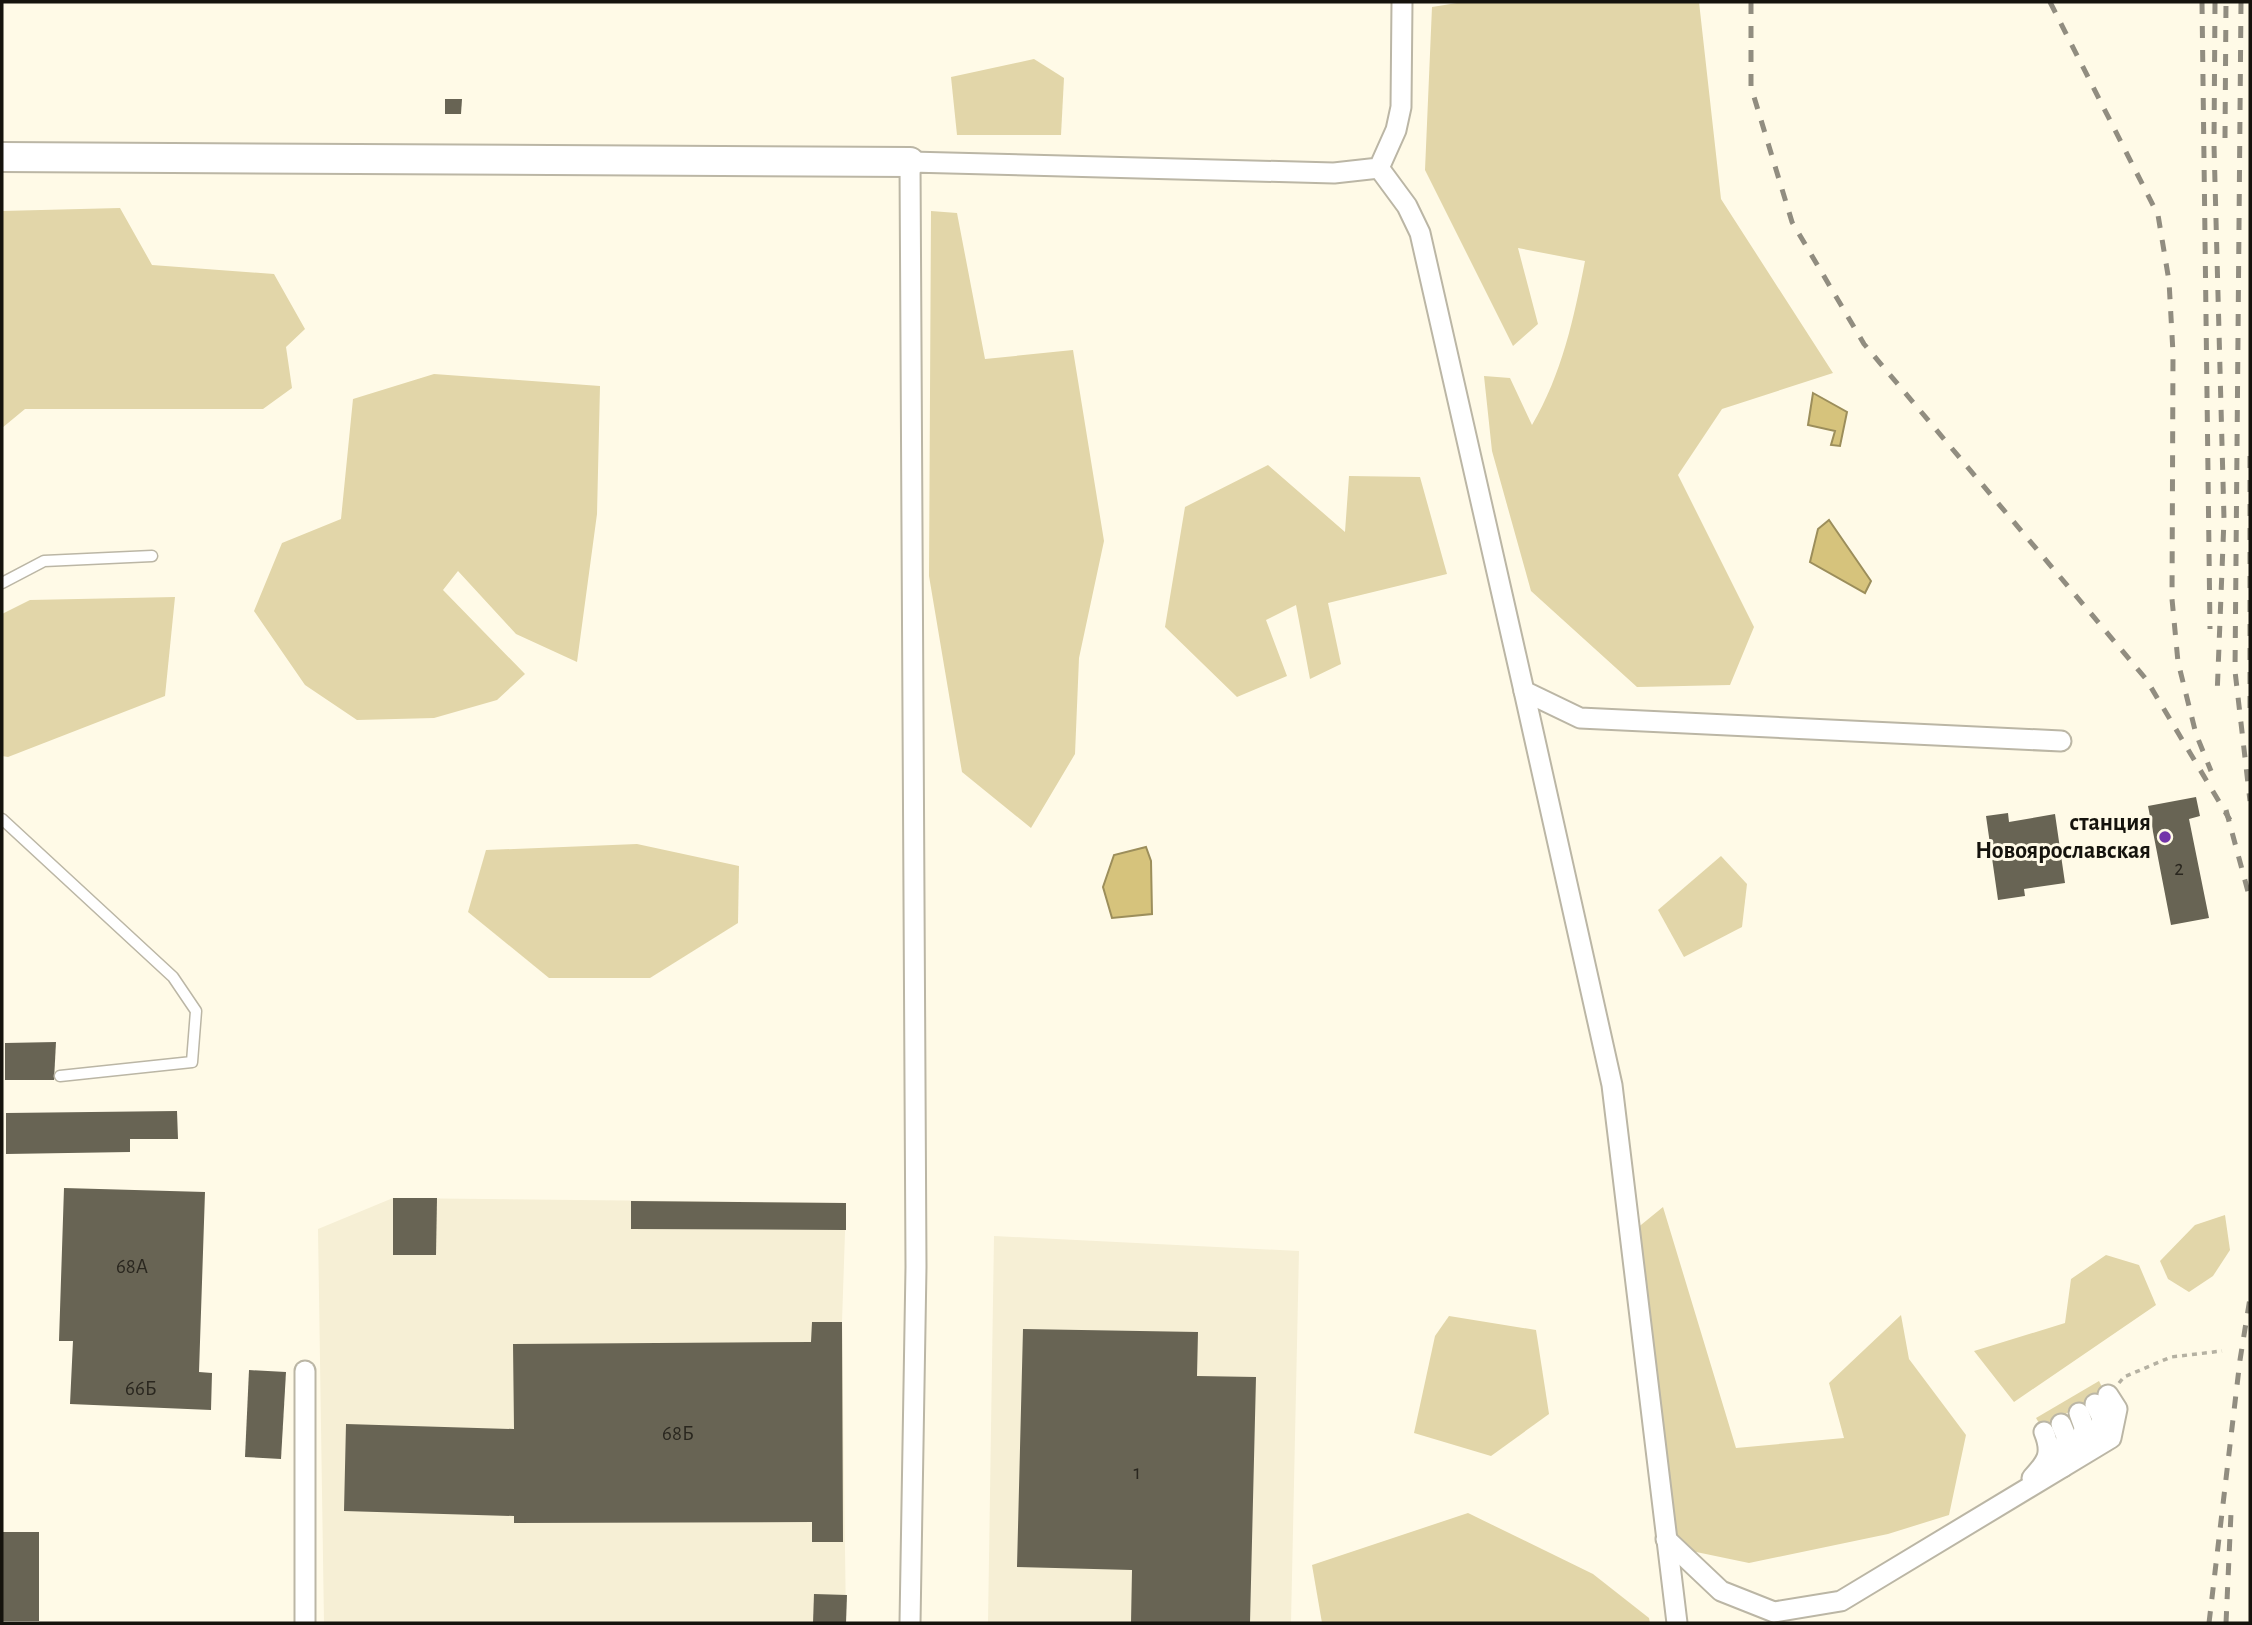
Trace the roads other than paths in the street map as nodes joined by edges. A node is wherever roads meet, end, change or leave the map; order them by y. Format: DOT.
graph roads {
  1 [pos="1402,2"];
  2 [pos="2,157"];
  3 [pos="910,162"];
  4 [pos="1379,168"];
  5 [pos="152,556"];
  6 [pos="2,583"];
  7 [pos="1524,691"];
  8 [pos="2062,741"];
  9 [pos="2,819"];
  10 [pos="60,1076"];
  11 [pos="305,1371"];
  12 [pos="2078,1414"];
  13 [pos="2079,1457"];
  14 [pos="2021,1492"];
  15 [pos="1666,1539"];
  16 [pos="305,1623"];
  17 [pos="910,1623"];
  18 [pos="1677,1623"];
  1 -- 4 [label="street"];
  2 -- 3 [label="street"];
  3 -- 4 [label="street"];
  3 -- 17 [label="street"];
  4 -- 7 [label="street"];
  5 -- 6 [label="lane"];
  7 -- 8 [label="street"];
  7 -- 15 [label="street"];
  9 -- 10 [label="lane"];
  11 -- 16 [label="street"];
  12 -- 13 [label="street"];
  12 -- 13 [label="street"];
  12 -- 13 [label="street"];
  12 -- 14 [label="street"];
  13 -- 14 [label="street"];
  14 -- 15 [label="street"];
  15 -- 18 [label="street"];
}
